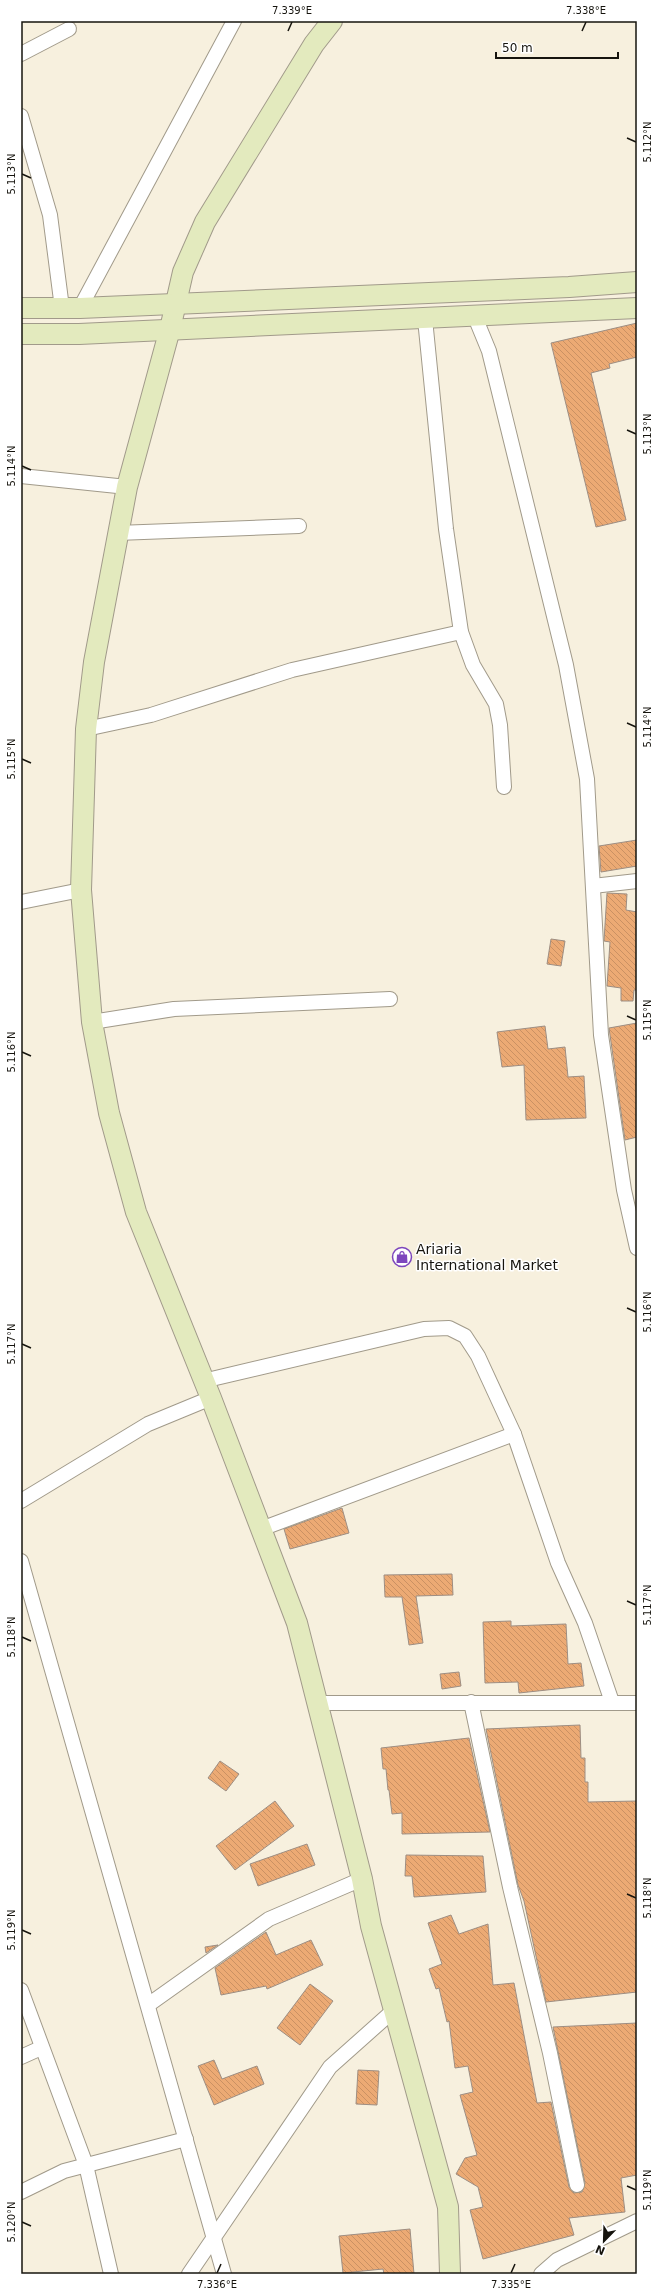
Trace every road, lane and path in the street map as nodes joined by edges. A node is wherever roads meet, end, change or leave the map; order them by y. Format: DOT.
graph roads {
  1 [pos="234,21"];
  2 [pos="332,21"];
  3 [pos="69,30"];
  4 [pos="21,54"];
  5 [pos="22,122"];
  6 [pos="637,282"];
  7 [pos="175,304"];
  8 [pos="21,308"];
  9 [pos="71,308"];
  10 [pos="637,308"];
  11 [pos="475,317"];
  12 [pos="425,319"];
  13 [pos="170,329"];
  14 [pos="21,334"];
  15 [pos="21,476"];
  16 [pos="127,487"];
  17 [pos="299,526"];
  18 [pos="117,534"];
  19 [pos="462,632"];
  20 [pos="86,729"];
  21 [pos="504,787"];
  22 [pos="637,881"];
  23 [pos="592,886"];
  24 [pos="81,890"];
  25 [pos="21,902"];
  26 [pos="390,999"];
  27 [pos="92,1022"];
  28 [pos="637,1248"];
  29 [pos="207,1389"];
  30 [pos="514,1434"];
  31 [pos="21,1500"];
  32 [pos="261,1529"];
  33 [pos="21,1561"];
  34 [pos="471,1702"];
  35 [pos="612,1702"];
  36 [pos="317,1703"];
  37 [pos="637,1703"];
  38 [pos="362,1879"];
  39 [pos="21,1990"];
  40 [pos="148,2005"];
  41 [pos="394,2010"];
  42 [pos="41,2048"];
  43 [pos="21,2057"];
  44 [pos="186,2139"];
  45 [pos="86,2165"];
  46 [pos="577,2185"];
  47 [pos="21,2192"];
  48 [pos="637,2221"];
  49 [pos="214,2237"];
  50 [pos="111,2274"];
  51 [pos="189,2274"];
  52 [pos="224,2274"];
  53 [pos="450,2274"];
  54 [pos="541,2274"];
  1 -- 9 [label="street"];
  2 -- 7 [label="main road"];
  3 -- 4 [label="street"];
  5 -- 9 [label="street"];
  6 -- 7 [label="main road"];
  7 -- 9 [label="main road"];
  7 -- 13 [label="main road"];
  8 -- 9 [label="main road"];
  10 -- 11 [label="main road"];
  11 -- 12 [label="main road"];
  11 -- 23 [label="street"];
  12 -- 13 [label="main road"];
  12 -- 19 [label="street"];
  13 -- 14 [label="main road"];
  13 -- 16 [label="main road"];
  15 -- 16 [label="street"];
  16 -- 18 [label="main road"];
  17 -- 18 [label="street"];
  18 -- 20 [label="main road"];
  19 -- 20 [label="street"];
  19 -- 21 [label="street"];
  20 -- 24 [label="main road"];
  22 -- 23 [label="street"];
  23 -- 28 [label="street"];
  24 -- 25 [label="street"];
  24 -- 27 [label="main road"];
  26 -- 27 [label="street"];
  27 -- 29 [label="main road"];
  29 -- 30 [label="street"];
  29 -- 31 [label="street"];
  29 -- 32 [label="main road"];
  30 -- 32 [label="street"];
  30 -- 35 [label="street"];
  32 -- 36 [label="main road"];
  33 -- 40 [label="street"];
  34 -- 35 [label="street"];
  34 -- 36 [label="street"];
  34 -- 46 [label="street"];
  35 -- 37 [label="street"];
  36 -- 38 [label="main road"];
  38 -- 40 [label="street"];
  38 -- 41 [label="main road"];
  39 -- 42 [label="street"];
  40 -- 44 [label="street"];
  41 -- 49 [label="street"];
  41 -- 53 [label="main road"];
  42 -- 43 [label="street"];
  42 -- 45 [label="street"];
  44 -- 45 [label="street"];
  44 -- 49 [label="street"];
  45 -- 47 [label="street"];
  45 -- 50 [label="street"];
  48 -- 54 [label="street"];
  49 -- 51 [label="street"];
  49 -- 52 [label="street"];
}
